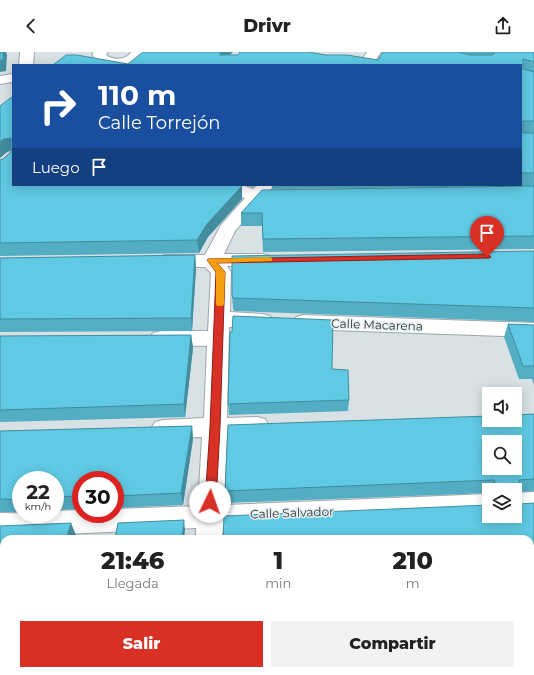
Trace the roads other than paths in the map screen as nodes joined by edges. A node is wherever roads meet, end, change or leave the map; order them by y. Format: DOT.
graph roads {
  1 [pos="27,52"];
  2 [pos="38,52"];
  3 [pos="138,52"];
  4 [pos="374,52"];
  5 [pos="109,59"];
  6 [pos="87,63"];
  7 [pos="26,64"];
  8 [pos="37,64"];
  9 [pos="366,64"];
  10 [pos="12,78"];
  11 [pos="0,80"];
  12 [pos="232,186"];
  13 [pos="260,191"];
  14 [pos="302,196"];
  15 [pos="211,260"];
  16 [pos="281,260"];
  17 [pos="149,261"];
  18 [pos="219,329"];
  19 [pos="534,330"];
  20 [pos="139,339"];
  21 [pos="278,425"];
  22 [pos="215,427"];
  23 [pos="142,429"];
  24 [pos="534,503"];
  25 [pos="522,504"];
  26 [pos="482,506"];
  27 [pos="0,525"];
  28 [pos="209,528"];
  1 -- 7 [label="street"];
  2 -- 8 [label="street"];
  3 -- 5 [label="street"];
  4 -- 9 [label="street"];
  5 -- 6 [label="street"];
  10 -- 11 [label="street"];
  12 -- 13 [label="street"];
  13 -- 14 [label="street"];
  13 -- 15 [label="street"];
  15 -- 16 [label="street"];
  15 -- 17 [label="street"];
  15 -- 18 [label="street"];
  18 -- 19 [label="street, Calle Macarena"];
  18 -- 20 [label="street, Calle Macarena"];
  18 -- 22 [label="street"];
  21 -- 22 [label="street"];
  22 -- 23 [label="street"];
  22 -- 28 [label="street"];
  24 -- 25 [label="street"];
  26 -- 28 [label="street, Calle Salvador"];
  27 -- 28 [label="street, Calle Salvador"];
}
